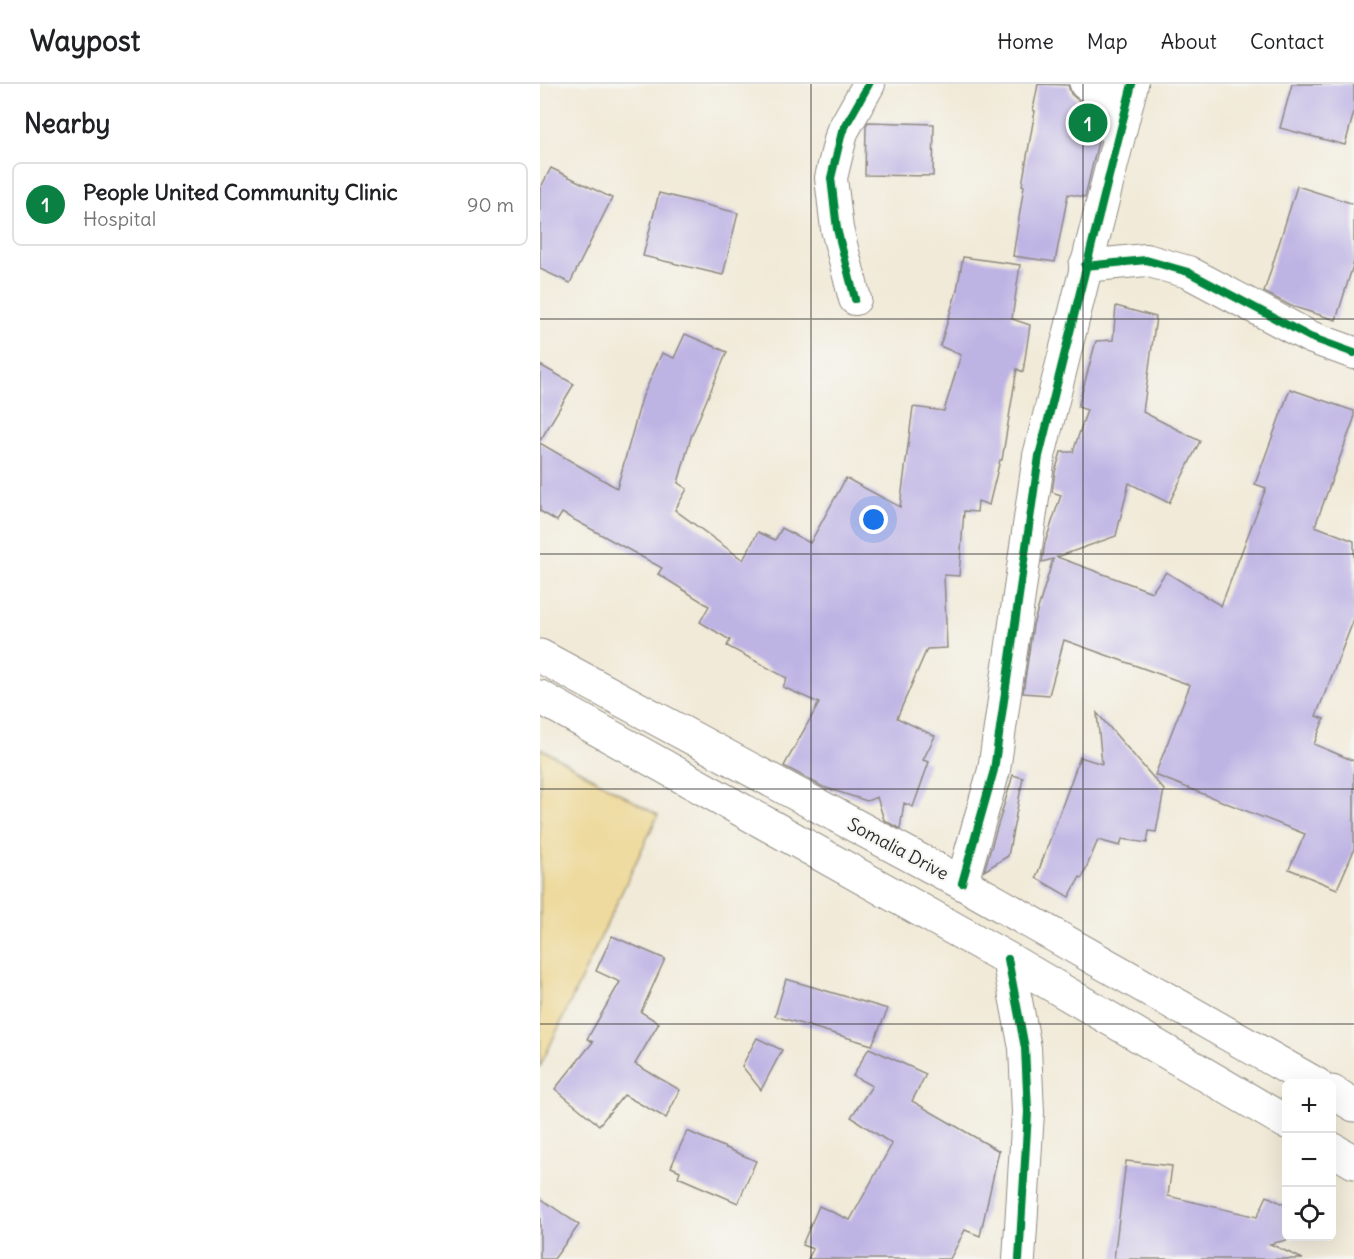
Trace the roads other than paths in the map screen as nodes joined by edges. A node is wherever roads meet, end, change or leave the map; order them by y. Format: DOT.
graph roads {
  1 [pos="869,84"];
  2 [pos="1086,84"];
  3 [pos="1130,93"];
  4 [pos="1085,266"];
  5 [pos="855,298"];
  6 [pos="1354,353"];
  7 [pos="540,656"];
  8 [pos="540,697"];
  9 [pos="962,883"];
  10 [pos="1008,959"];
  11 [pos="1309,1079"];
  12 [pos="1336,1094"];
  13 [pos="1354,1105"];
  14 [pos="1282,1119"];
  15 [pos="1336,1151"];
  16 [pos="1354,1162"];
  17 [pos="1019,1259"];
  1 -- 5 [label="street"];
  2 -- 3 [label="street"];
  3 -- 4 [label="street"];
  4 -- 6 [label="street"];
  4 -- 9 [label="street"];
  7 -- 9 [label="main road, Somalia Drive"];
  8 -- 10 [label="main road"];
  9 -- 11 [label="main road, Somalia Drive"];
  10 -- 14 [label="main road"];
  10 -- 17 [label="street"];
  12 -- 13 [label="main road"];
  15 -- 16 [label="main road"];
}
